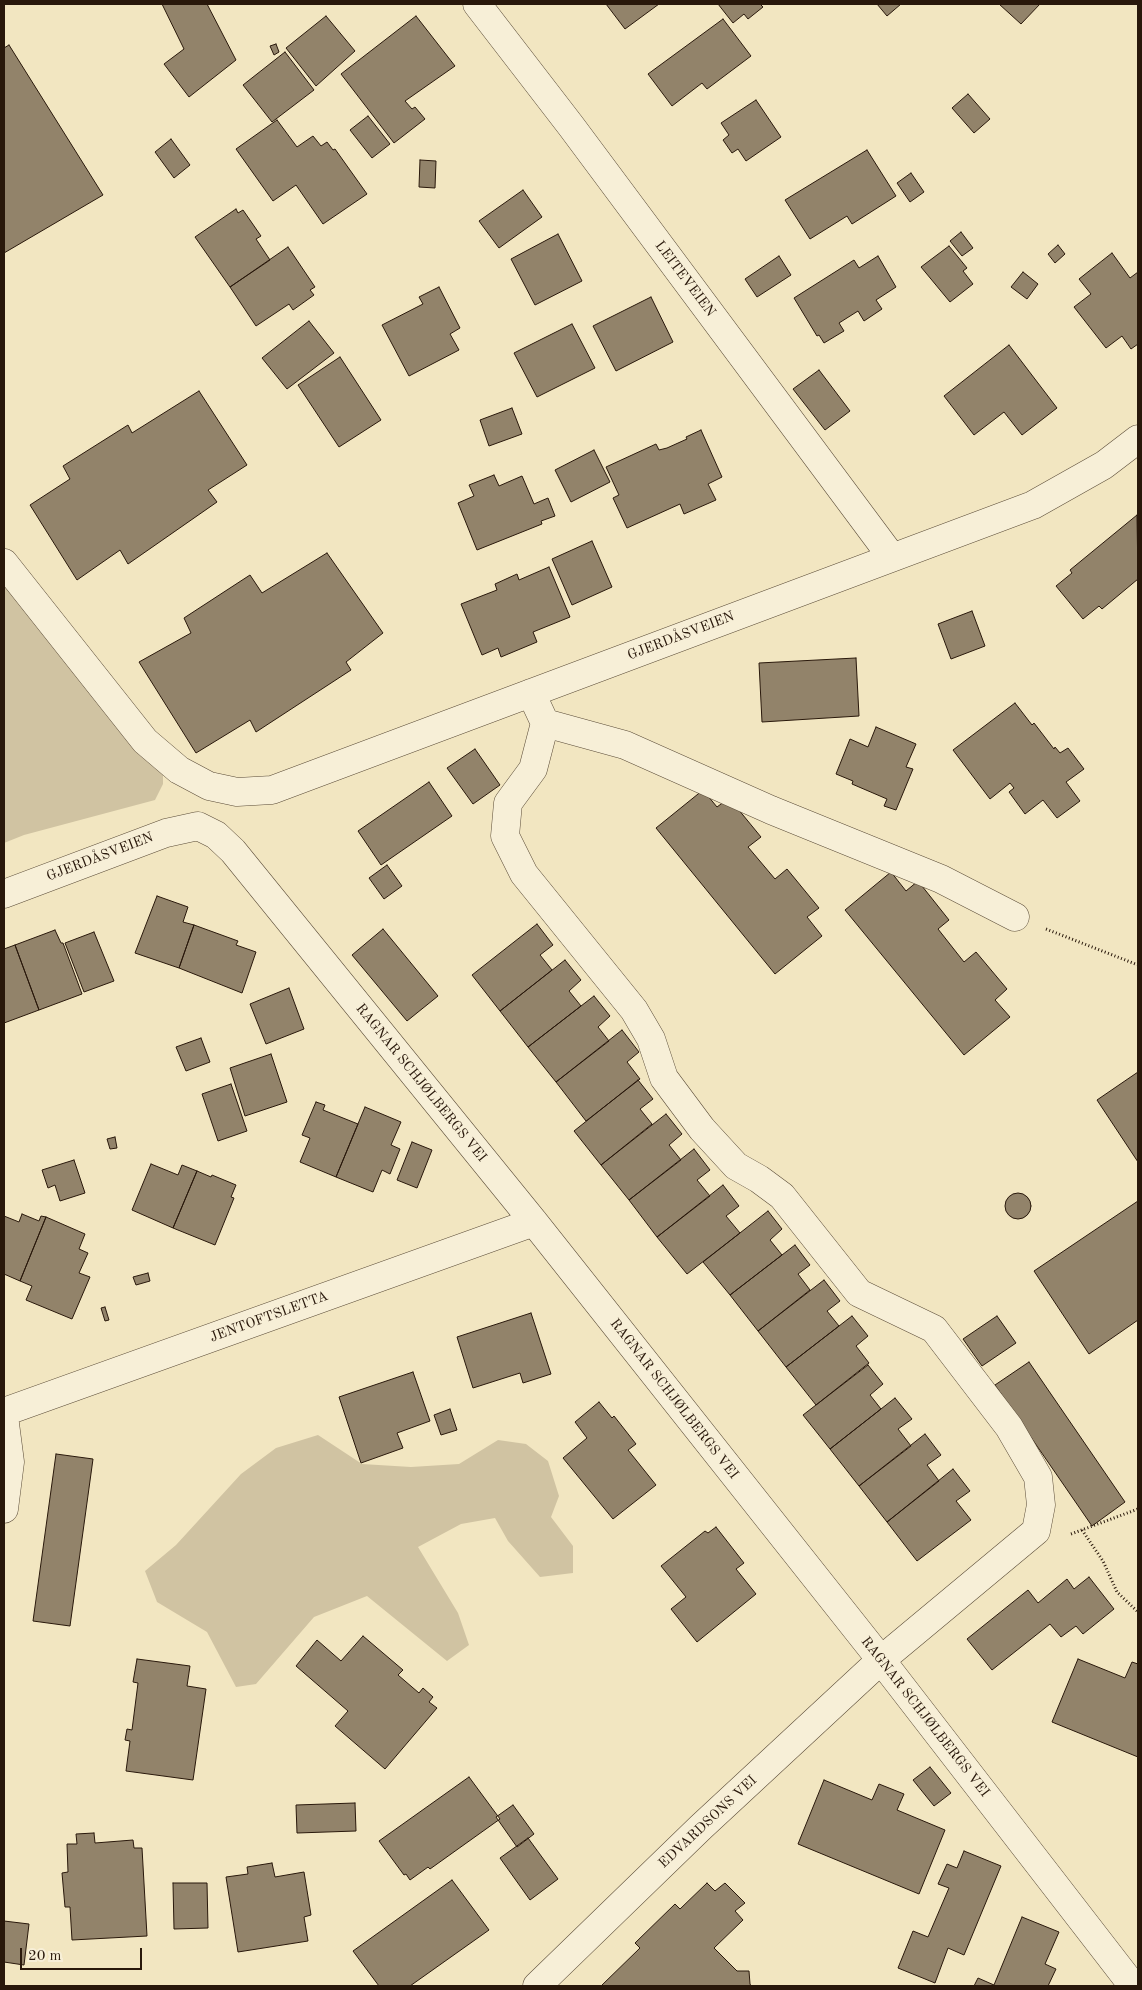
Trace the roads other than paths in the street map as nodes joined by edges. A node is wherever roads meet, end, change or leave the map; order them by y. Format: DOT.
graph roads {
  1 [pos="477,4"];
  2 [pos="1138,439"];
  3 [pos="892,556"];
  4 [pos="4,563"];
  5 [pos="531,693"];
  6 [pos="545,723"];
  7 [pos="198,826"];
  8 [pos="4,894"];
  9 [pos="1015,917"];
  10 [pos="534,1222"];
  11 [pos="4,1412"];
  12 [pos="4,1416"];
  13 [pos="4,1509"];
  14 [pos="881,1660"];
  15 [pos="537,1986"];
  16 [pos="1133,1986"];
  1 -- 3 [label="street, LEITEVEIEN"];
  2 -- 3 [label="street, GJERDÅSVEIEN"];
  3 -- 5 [label="street, GJERDÅSVEIEN"];
  4 -- 5 [label="street, GJERDÅSVEIEN"];
  5 -- 6 [label="street"];
  6 -- 9 [label="street"];
  6 -- 14 [label="street, EDVARDSONS VEI"];
  7 -- 8 [label="street, GJERDÅSVEIEN"];
  7 -- 10 [label="street, RAGNAR SCHJØLBERGS VEI"];
  10 -- 11 [label="street, JENTOFTSLETTA"];
  10 -- 14 [label="street, RAGNAR SCHJØLBERGS VEI"];
  12 -- 13 [label="street"];
  14 -- 15 [label="street, EDVARDSONS VEI"];
  14 -- 16 [label="street, RAGNAR SCHJØLBERGS VEI"];
}
